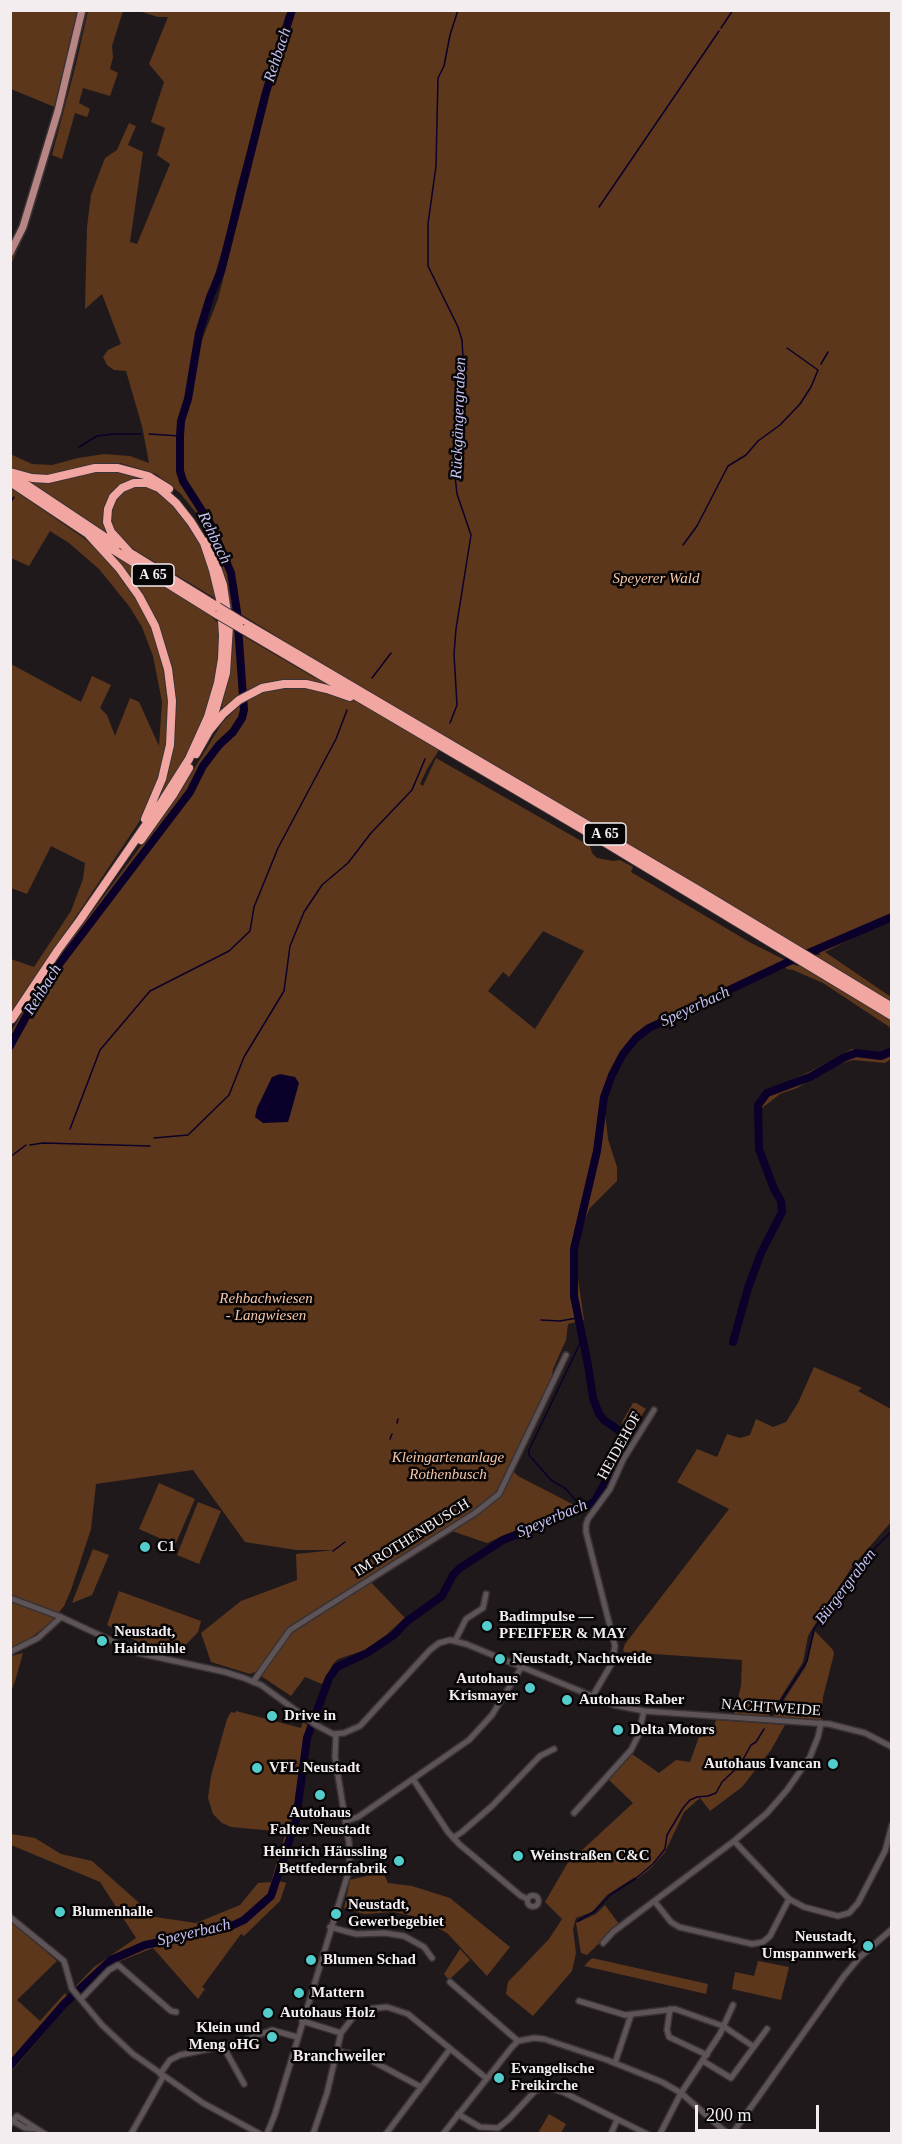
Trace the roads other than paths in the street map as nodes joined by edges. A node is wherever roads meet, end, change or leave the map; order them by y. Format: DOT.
graph roads {
  1 [pos="82,10"];
  2 [pos="10,253"];
  3 [pos="10,473"];
  4 [pos="10,482"];
  5 [pos="88,534"];
  6 [pos="131,554"];
  7 [pos="218,611"];
  8 [pos="241,625"];
  9 [pos="373,707"];
  10 [pos="392,714"];
  11 [pos="206,737"];
  12 [pos="133,842"];
  13 [pos="80,920"];
  14 [pos="808,960"];
  15 [pos="891,1007"];
  16 [pos="891,1016"];
  17 [pos="11,1020"];
  18 [pos="566,1355"];
  19 [pos="654,1410"];
  20 [pos="486,1594"];
  21 [pos="10,1598"];
  22 [pos="61,1617"];
  23 [pos="455,1641"];
  24 [pos="10,1652"];
  25 [pos="521,1668"];
  26 [pos="253,1682"];
  27 [pos="592,1697"];
  28 [pos="644,1711"];
  29 [pos="821,1723"];
  30 [pos="336,1734"];
  31 [pos="891,1747"];
  32 [pos="554,1749"];
  33 [pos="413,1779"];
  34 [pos="574,1813"];
  35 [pos="346,1821"];
  36 [pos="891,1825"];
  37 [pos="453,1838"];
  38 [pos="734,1841"];
  39 [pos="528,1899"];
  40 [pos="789,1899"];
  41 [pos="655,1902"];
  42 [pos="10,1917"];
  43 [pos="330,1928"];
  44 [pos="891,1929"];
  45 [pos="603,1943"];
  46 [pos="432,1958"];
  47 [pos="450,1982"];
  48 [pos="79,1997"];
  49 [pos="579,2001"];
  50 [pos="733,2005"];
  51 [pos="670,2009"];
  52 [pos="176,2012"];
  53 [pos="630,2015"];
  54 [pos="302,2021"];
  55 [pos="723,2026"];
  56 [pos="767,2029"];
  57 [pos="341,2033"];
  58 [pos="297,2037"];
  59 [pos="518,2041"];
  60 [pos="223,2046"];
  61 [pos="754,2047"];
  62 [pos="450,2049"];
  63 [pos="336,2051"];
  64 [pos="706,2055"];
  65 [pos="703,2061"];
  66 [pos="615,2063"];
  67 [pos="161,2075"];
  68 [pos="486,2078"];
  69 [pos="244,2084"];
  70 [pos="421,2087"];
  71 [pos="681,2093"];
  72 [pos="458,2114"];
  73 [pos="617,2120"];
  74 [pos="12,2122"];
  75 [pos="499,2131"];
  76 [pos="45,2133"];
  77 [pos="131,2133"];
  78 [pos="260,2133"];
  79 [pos="267,2133"];
  80 [pos="313,2133"];
  81 [pos="386,2133"];
  82 [pos="443,2133"];
  83 [pos="611,2133"];
  84 [pos="647,2133"];
  85 [pos="660,2133"];
  86 [pos="730,2133"];
  1 -- 2 [label="main road"];
  3 -- 6 [label="highway, A 65"];
  3 -- 11 [label="highway"];
  4 -- 5 [label="highway, A 65"];
  5 -- 7 [label="highway, A 65"];
  5 -- 12 [label="highway"];
  6 -- 7 [label="highway, A 65"];
  6 -- 12 [label="highway"];
  7 -- 8 [label="highway, A 65, bridge"];
  8 -- 9 [label="highway, A 65"];
  8 -- 10 [label="highway, A 65"];
  9 -- 10 [label="highway, A 65"];
  9 -- 11 [label="highway"];
  10 -- 14 [label="highway, A 65"];
  11 -- 13 [label="highway"];
  12 -- 13 [label="highway"];
  13 -- 17 [label="highway"];
  14 -- 15 [label="highway, A 65"];
  14 -- 16 [label="highway, A 65"];
  18 -- 26 [label="street, IM ROTHENBUSCH"];
  19 -- 27 [label="street, HEIDEHOF"];
  20 -- 23 [label="street"];
  21 -- 22 [label="street"];
  22 -- 24 [label="street"];
  22 -- 26 [label="street"];
  23 -- 25 [label="street, NACHTWEIDE"];
  23 -- 30 [label="street"];
  25 -- 27 [label="street, NACHTWEIDE"];
  25 -- 33 [label="street"];
  26 -- 30 [label="street"];
  27 -- 28 [label="street, NACHTWEIDE"];
  28 -- 29 [label="street, NACHTWEIDE"];
  28 -- 34 [label="street"];
  29 -- 31 [label="street, NACHTWEIDE"];
  29 -- 38 [label="street"];
  30 -- 35 [label="street"];
  32 -- 37 [label="street"];
  33 -- 35 [label="street"];
  33 -- 37 [label="street"];
  35 -- 43 [label="street"];
  36 -- 40 [label="street"];
  37 -- 39 [label="street"];
  38 -- 40 [label="street"];
  38 -- 41 [label="street"];
  40 -- 41 [label="street"];
  41 -- 45 [label="street"];
  42 -- 48 [label="street"];
  43 -- 46 [label="street"];
  43 -- 54 [label="street"];
  44 -- 86 [label="street"];
  47 -- 59 [label="street"];
  48 -- 52 [label="street"];
  48 -- 67 [label="street"];
  49 -- 53 [label="street"];
  50 -- 55 [label="street"];
  51 -- 53 [label="street"];
  51 -- 55 [label="street"];
  51 -- 64 [label="street"];
  53 -- 66 [label="street"];
  54 -- 57 [label="street"];
  54 -- 58 [label="street"];
  55 -- 61 [label="street"];
  55 -- 64 [label="street"];
  56 -- 61 [label="street"];
  57 -- 62 [label="street"];
  57 -- 63 [label="street"];
  58 -- 60 [label="street"];
  58 -- 79 [label="street"];
  59 -- 66 [label="street"];
  59 -- 68 [label="street"];
  60 -- 67 [label="street"];
  60 -- 69 [label="street"];
  61 -- 65 [label="street"];
  62 -- 68 [label="street"];
  62 -- 70 [label="street"];
  63 -- 70 [label="street"];
  63 -- 80 [label="street"];
  64 -- 65 [label="street"];
  65 -- 71 [label="street"];
  66 -- 71 [label="street"];
  67 -- 77 [label="street"];
  67 -- 78 [label="street"];
  68 -- 72 [label="street"];
  70 -- 81 [label="street"];
  71 -- 85 [label="street"];
  71 -- 86 [label="street"];
  72 -- 75 [label="street"];
  72 -- 82 [label="street"];
  73 -- 75 [label="street"];
  73 -- 83 [label="street"];
  73 -- 84 [label="street"];
  74 -- 76 [label="street"];
}
